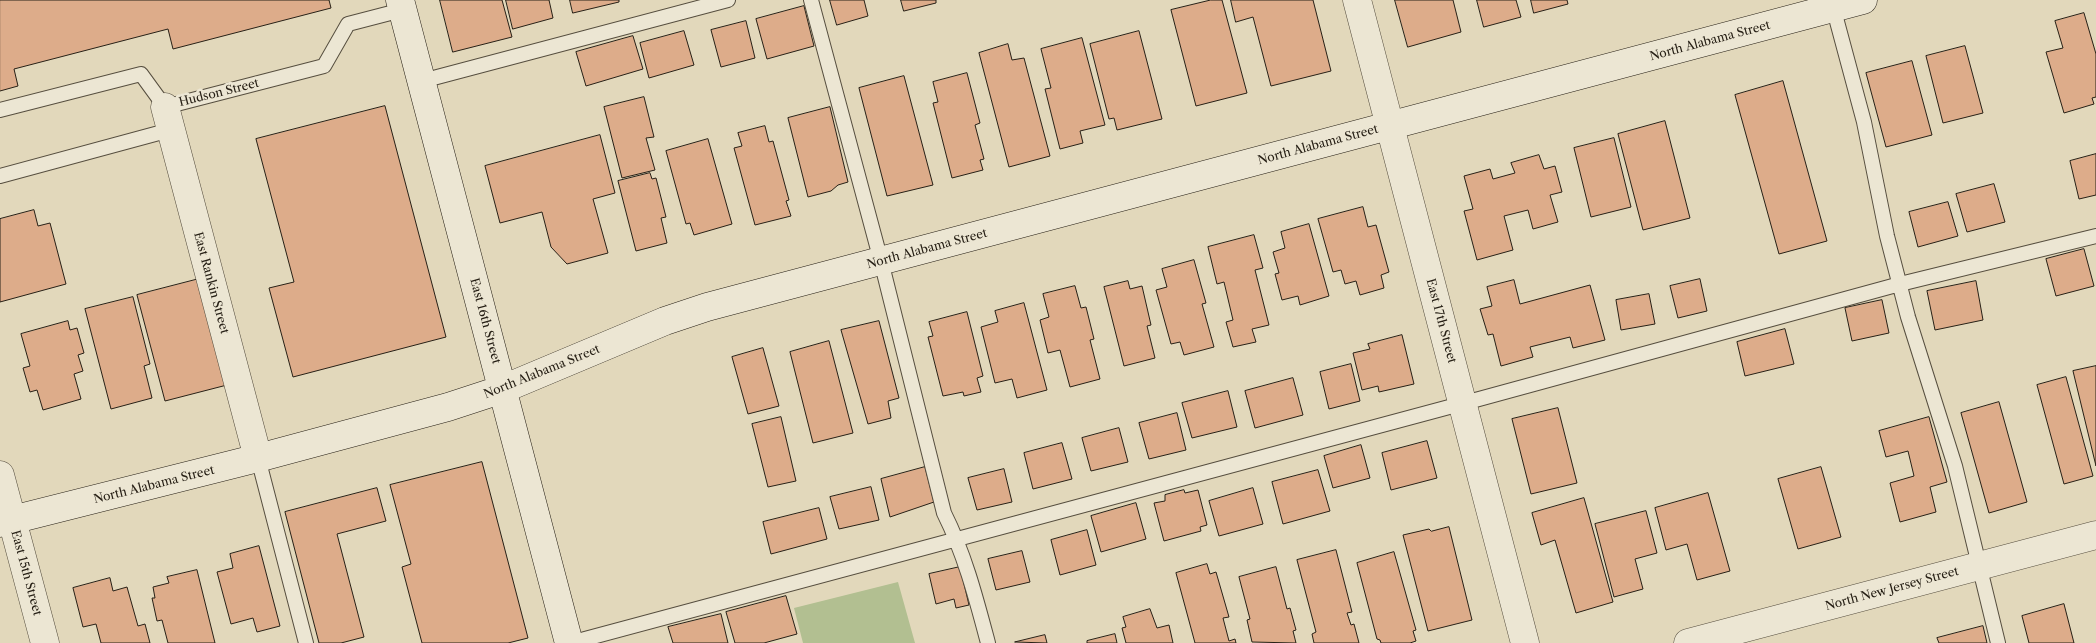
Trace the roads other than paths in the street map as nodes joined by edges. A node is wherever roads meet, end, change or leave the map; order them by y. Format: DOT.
graph roads {
  1 [pos="728,0"];
  2 [pos="811,0"];
  3 [pos="1357,0"];
  4 [pos="1863,0"];
  5 [pos="1832,4"];
  6 [pos="401,5"];
  7 [pos="422,81"];
  8 [pos="0,110"];
  9 [pos="167,118"];
  10 [pos="1390,126"];
  11 [pos="0,176"];
  12 [pos="2096,236"];
  13 [pos="881,261"];
  14 [pos="1900,284"];
  15 [pos="503,388"];
  16 [pos="1463,403"];
  17 [pos="258,458"];
  18 [pos="0,475"];
  19 [pos="6,522"];
  20 [pos="2096,535"];
  21 [pos="957,539"];
  22 [pos="1978,566"];
  23 [pos="44,643"];
  24 [pos="306,643"];
  25 [pos="569,643"];
  26 [pos="988,643"];
  27 [pos="1525,643"];
  28 [pos="1688,643"];
  29 [pos="1998,643"];
  1 -- 7 [label="lane"];
  2 -- 13 [label="lane"];
  3 -- 10 [label="main road, East 17th Street"];
  4 -- 5 [label="main road, North Alabama Street"];
  5 -- 10 [label="main road, North Alabama Street"];
  5 -- 14 [label="lane"];
  6 -- 7 [label="main road, East 16th Street"];
  6 -- 9 [label="lane, Hudson Street"];
  7 -- 15 [label="main road, East 16th Street"];
  8 -- 9 [label="lane, Hudson Street"];
  9 -- 11 [label="lane"];
  9 -- 17 [label="main road, East Rankin Street"];
  10 -- 13 [label="main road, North Alabama Street"];
  10 -- 16 [label="main road, East 17th Street"];
  12 -- 14 [label="lane"];
  13 -- 15 [label="main road, North Alabama Street"];
  13 -- 21 [label="lane"];
  14 -- 16 [label="lane"];
  14 -- 22 [label="lane"];
  15 -- 17 [label="main road, North Alabama Street"];
  15 -- 25 [label="main road, East 16th Street"];
  16 -- 21 [label="lane"];
  16 -- 27 [label="main road, East 17th Street"];
  17 -- 19 [label="main road, North Alabama Street"];
  17 -- 24 [label="lane"];
  18 -- 19 [label="main road, East 15th Street"];
  19 -- 23 [label="main road, East 15th Street"];
  20 -- 22 [label="main road, North New Jersey Street"];
  21 -- 25 [label="lane"];
  21 -- 26 [label="lane"];
  22 -- 28 [label="main road, North New Jersey Street"];
  22 -- 29 [label="lane"];
}
